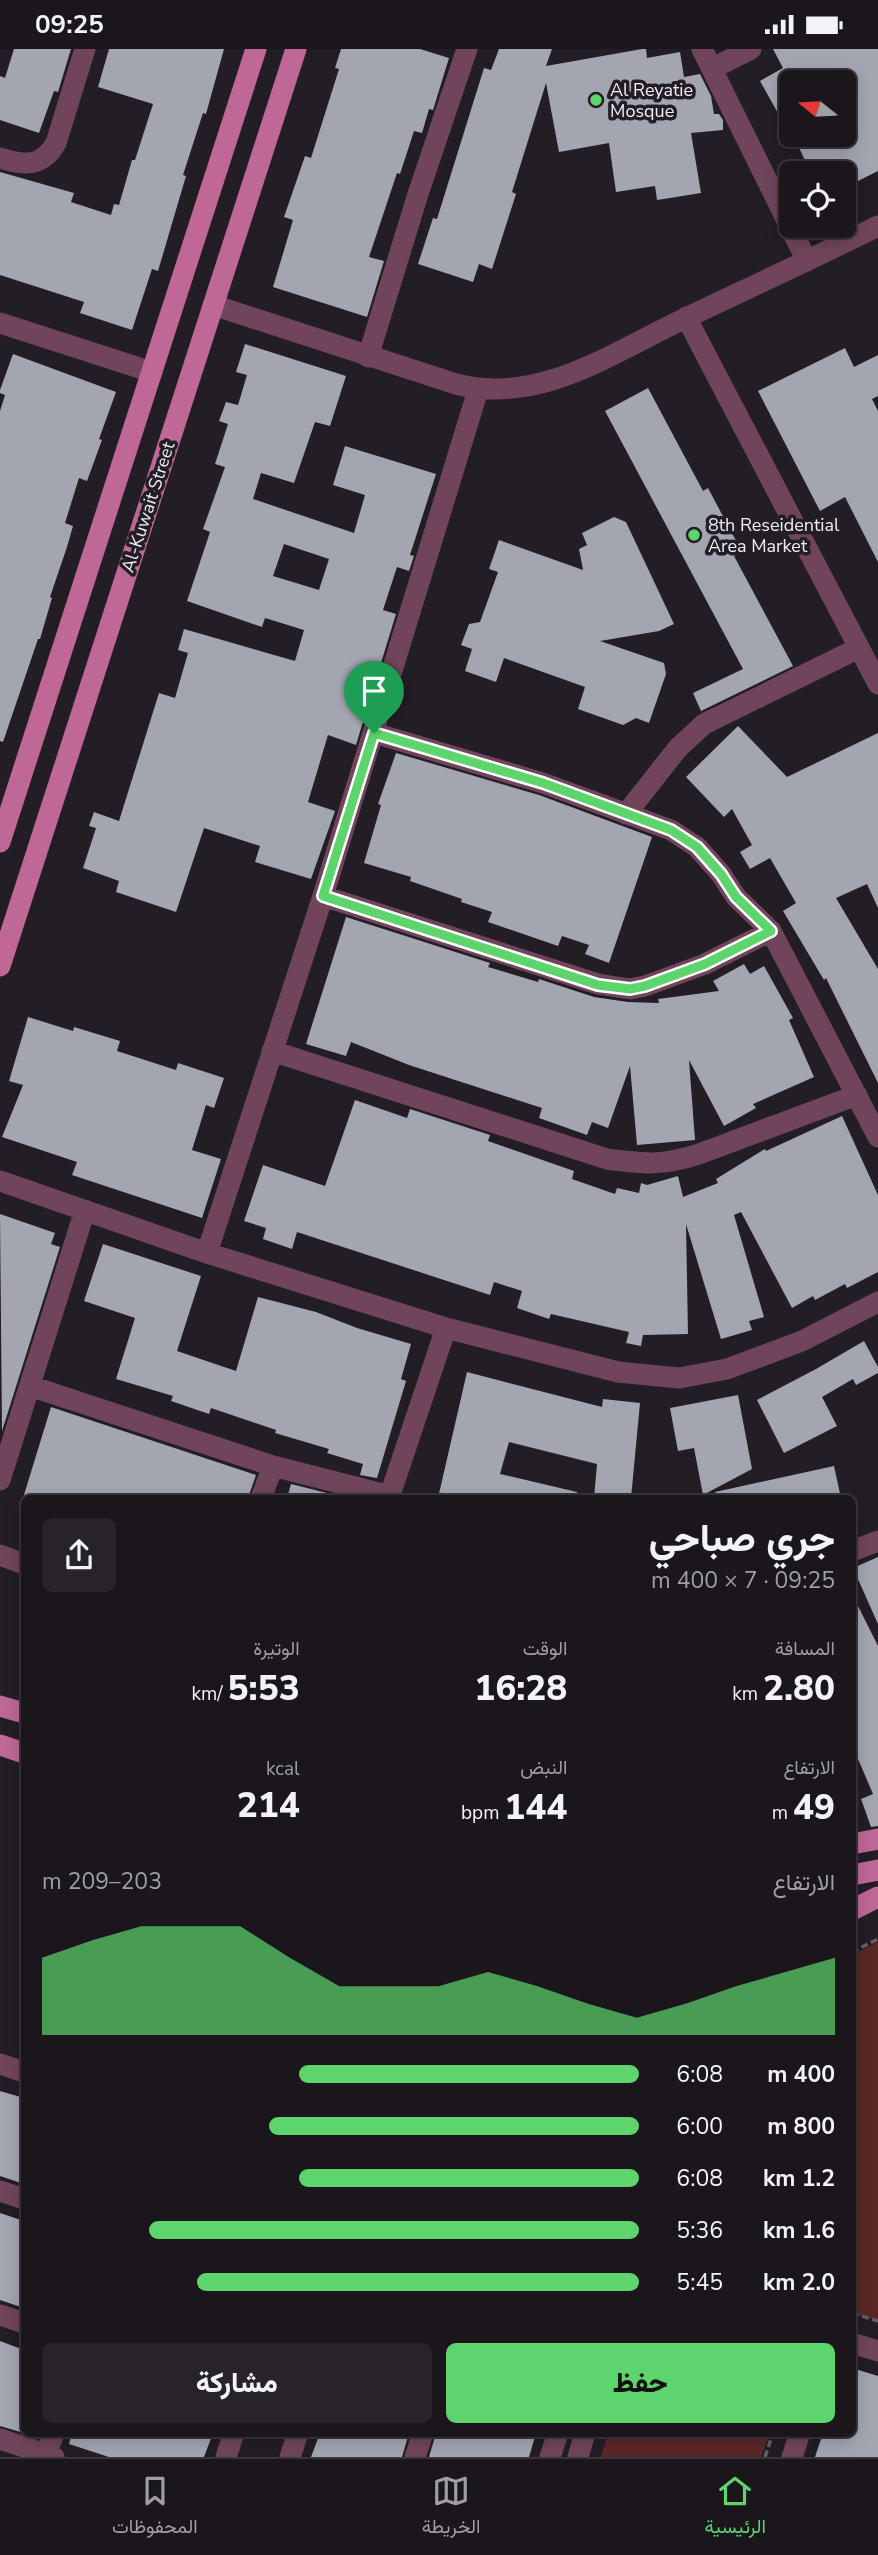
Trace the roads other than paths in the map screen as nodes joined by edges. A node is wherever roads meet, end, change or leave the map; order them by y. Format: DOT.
graph roads {
  1 [pos="85,49"];
  2 [pos="256,49"];
  3 [pos="296,49"];
  4 [pos="467,49"];
  5 [pos="702,49"];
  6 [pos="751,49"];
  7 [pos="713,68"];
  8 [pos="0,158"];
  9 [pos="878,226"];
  10 [pos="807,261"];
  11 [pos="214,305"];
  12 [pos="687,317"];
  13 [pos="0,323"];
  14 [pos="368,357"];
  15 [pos="152,372"];
  16 [pos="478,390"];
  17 [pos="871,665"];
  18 [pos="37,728"];
  19 [pos="374,733"];
  20 [pos="74,736"];
  21 [pos="626,814"];
  22 [pos="0,842"];
  23 [pos="323,896"];
  24 [pos="771,931"];
  25 [pos="0,966"];
  26 [pos="272,1051"];
  27 [pos="857,1095"];
  28 [pos="878,1136"];
  29 [pos="0,1181"];
  30 [pos="85,1210"];
  31 [pos="207,1253"];
  32 [pos="878,1302"];
  33 [pos="446,1328"];
  34 [pos="30,1386"];
  35 [pos="273,1466"];
  36 [pos="0,1481"];
  37 [pos="262,1495"];
  38 [pos="382,1495"];
  39 [pos="390,1495"];
  40 [pos="878,1541"];
  41 [pos="856,1549"];
  42 [pos="0,1555"];
  43 [pos="21,1563"];
  44 [pos="0,1706"];
  45 [pos="21,1712"];
  46 [pos="0,1745"];
  47 [pos="21,1752"];
  48 [pos="878,1839"];
  49 [pos="856,1843"];
  50 [pos="878,1870"];
  51 [pos="856,1874"];
  52 [pos="878,1897"];
  53 [pos="856,1908"];
  54 [pos="0,2064"];
  55 [pos="21,2070"];
  56 [pos="0,2191"];
  57 [pos="21,2198"];
  58 [pos="0,2315"];
  59 [pos="21,2322"];
  60 [pos="856,2344"];
  61 [pos="878,2351"];
  62 [pos="53,2437"];
  63 [pos="233,2437"];
  64 [pos="297,2437"];
  65 [pos="422,2437"];
  66 [pos="557,2437"];
  67 [pos="584,2437"];
  68 [pos="799,2437"];
  69 [pos="0,2439"];
  70 [pos="50,2456"];
  71 [pos="226,2457"];
  72 [pos="290,2457"];
  73 [pos="415,2457"];
  74 [pos="551,2457"];
  75 [pos="578,2457"];
  76 [pos="792,2457"];
  1 -- 8 [label="street"];
  2 -- 15 [label="main road"];
  3 -- 11 [label="main road, Al-Kuwait Street"];
  4 -- 14 [label="street"];
  5 -- 7 [label="street"];
  6 -- 7 [label="street"];
  7 -- 10 [label="street"];
  9 -- 10 [label="street"];
  10 -- 12 [label="street"];
  11 -- 14 [label="street"];
  11 -- 20 [label="main road, Al-Kuwait Street"];
  12 -- 16 [label="street"];
  12 -- 17 [label="street"];
  13 -- 15 [label="street"];
  14 -- 16 [label="street"];
  15 -- 18 [label="main road"];
  16 -- 19 [label="street"];
  17 -- 21 [label="street"];
  18 -- 20 [label="main road"];
  18 -- 22 [label="main road"];
  19 -- 21 [label="street"];
  19 -- 23 [label="street"];
  20 -- 25 [label="main road, Al-Kuwait Street"];
  21 -- 24 [label="street"];
  23 -- 24 [label="street"];
  23 -- 26 [label="street"];
  24 -- 27 [label="street"];
  26 -- 27 [label="street"];
  26 -- 31 [label="street"];
  27 -- 28 [label="street"];
  29 -- 30 [label="street"];
  30 -- 31 [label="street"];
  30 -- 34 [label="street"];
  31 -- 33 [label="street"];
  32 -- 33 [label="street"];
  33 -- 39 [label="street"];
  34 -- 35 [label="street"];
  34 -- 36 [label="street"];
  35 -- 37 [label="street"];
  35 -- 38 [label="street"];
  40 -- 41 [label="street"];
  42 -- 43 [label="street"];
  44 -- 45 [label="main road"];
  46 -- 47 [label="main road"];
  48 -- 49 [label="main road"];
  50 -- 51 [label="main road"];
  52 -- 53 [label="main road"];
  54 -- 55 [label="street"];
  56 -- 57 [label="street"];
  58 -- 59 [label="street"];
  60 -- 61 [label="street"];
  62 -- 70 [label="street"];
  63 -- 71 [label="street"];
  64 -- 72 [label="street"];
  65 -- 73 [label="street"];
  66 -- 74 [label="street"];
  67 -- 75 [label="street"];
  68 -- 76 [label="street"];
  69 -- 70 [label="street"];
}
